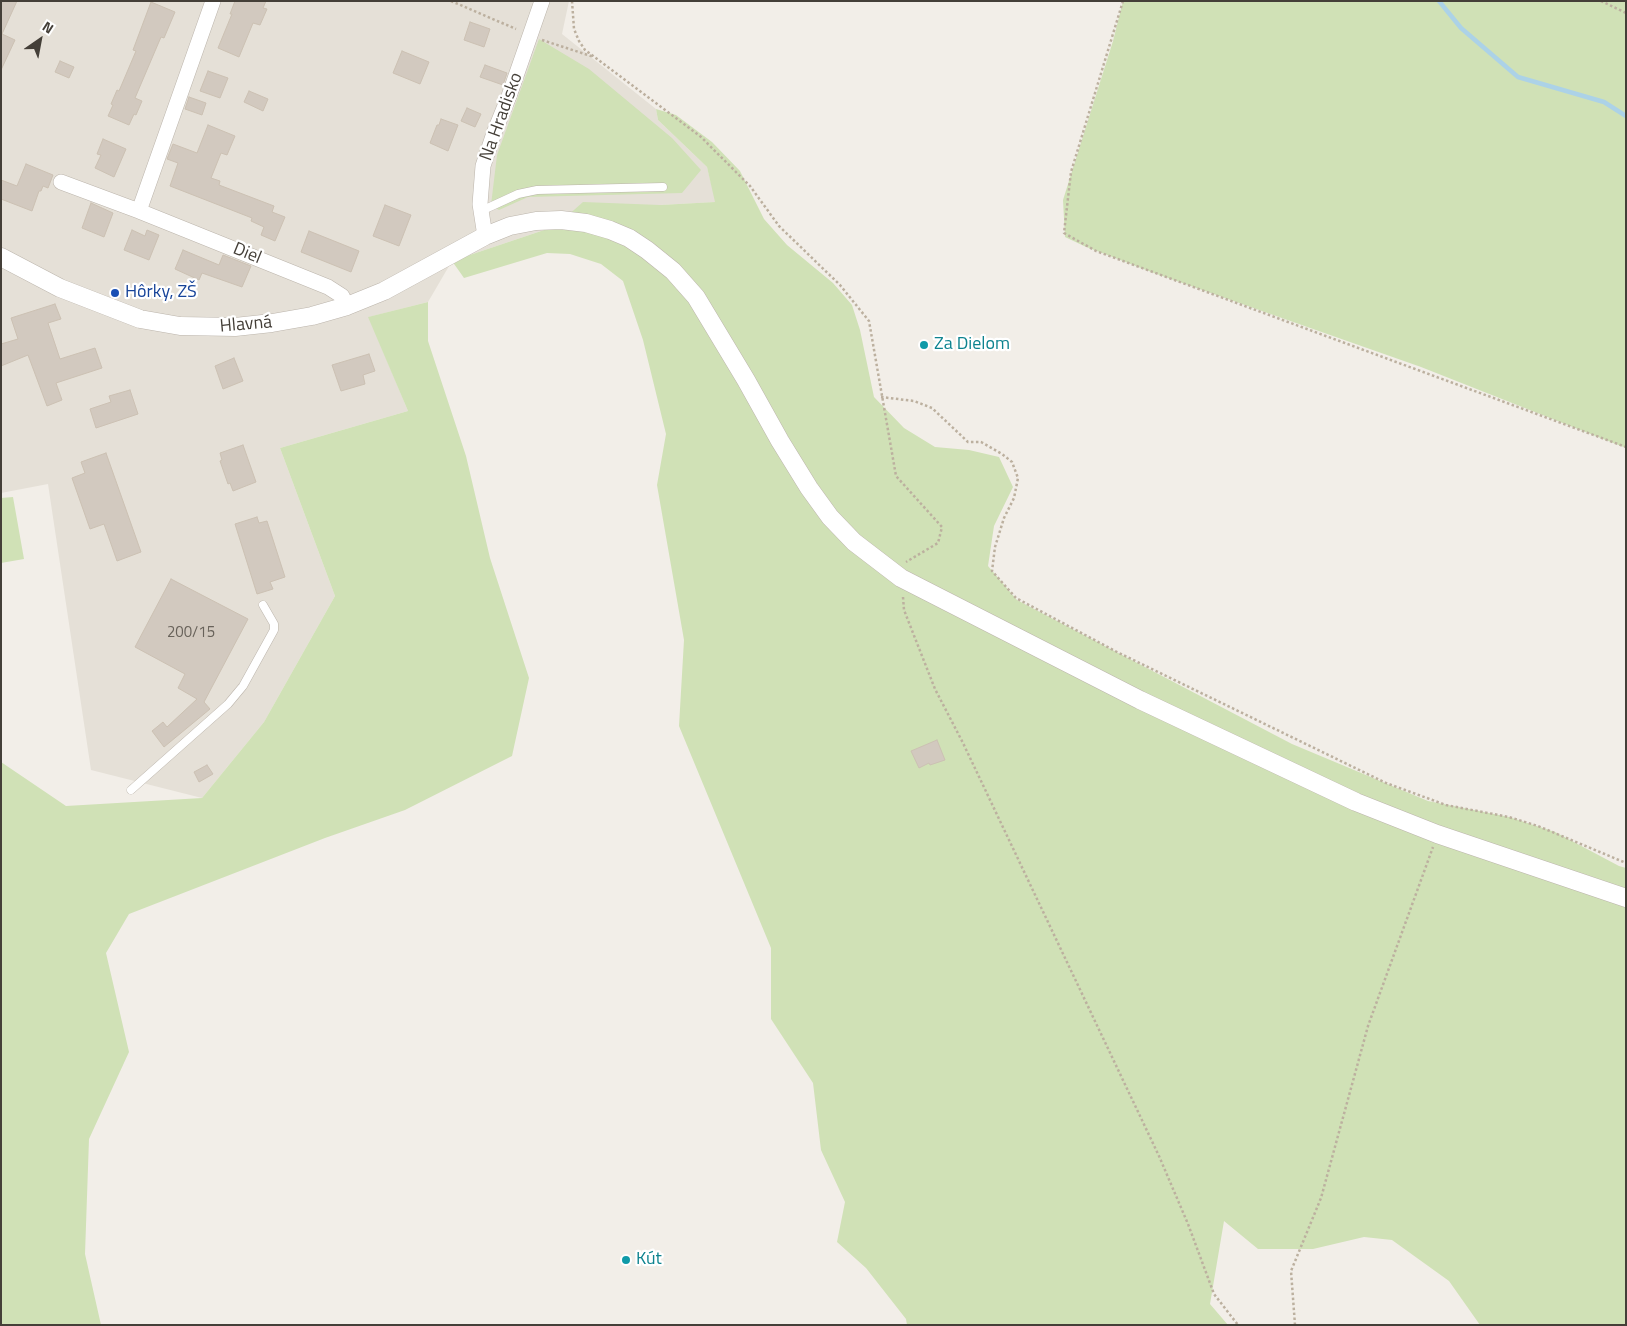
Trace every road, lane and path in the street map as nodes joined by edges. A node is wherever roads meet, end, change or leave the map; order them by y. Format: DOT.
graph roads {
  1 [pos="213,1"];
  2 [pos="451,1"];
  3 [pos="542,1"];
  4 [pos="1124,1"];
  5 [pos="1601,1"];
  6 [pos="571,2"];
  7 [pos="1626,13"];
  8 [pos="531,35"];
  9 [pos="596,58"];
  10 [pos="61,182"];
  11 [pos="664,187"];
  12 [pos="139,211"];
  13 [pos="482,211"];
  14 [pos="486,236"];
  15 [pos="1,257"];
  16 [pos="347,306"];
  17 [pos="881,397"];
  18 [pos="1626,446"];
  19 [pos="901,578"];
  20 [pos="263,605"];
  21 [pos="904,610"];
  22 [pos="130,790"];
  23 [pos="1438,834"];
  24 [pos="1626,863"];
  25 [pos="1626,898"];
  26 [pos="1238,1325"];
  27 [pos="1295,1325"];
  1 -- 12 [label="street"];
  2 -- 8 [label="path"];
  3 -- 8 [label="street, Na Hradisko"];
  4 -- 18 [label="path"];
  5 -- 7 [label="path"];
  6 -- 9 [label="path"];
  8 -- 9 [label="path"];
  8 -- 13 [label="street, Na Hradisko"];
  9 -- 17 [label="path"];
  10 -- 12 [label="street, Diel"];
  11 -- 13 [label="lane"];
  12 -- 16 [label="street, Diel"];
  13 -- 14 [label="street, Na Hradisko"];
  14 -- 16 [label="street, Hlavná"];
  14 -- 19 [label="street, Hlavná"];
  15 -- 16 [label="street, Hlavná"];
  17 -- 19 [label="path"];
  17 -- 24 [label="path"];
  19 -- 23 [label="street, Hlavná"];
  20 -- 22 [label="lane"];
  21 -- 26 [label="path"];
  23 -- 25 [label="street, Hlavná"];
  23 -- 27 [label="path"];
}
